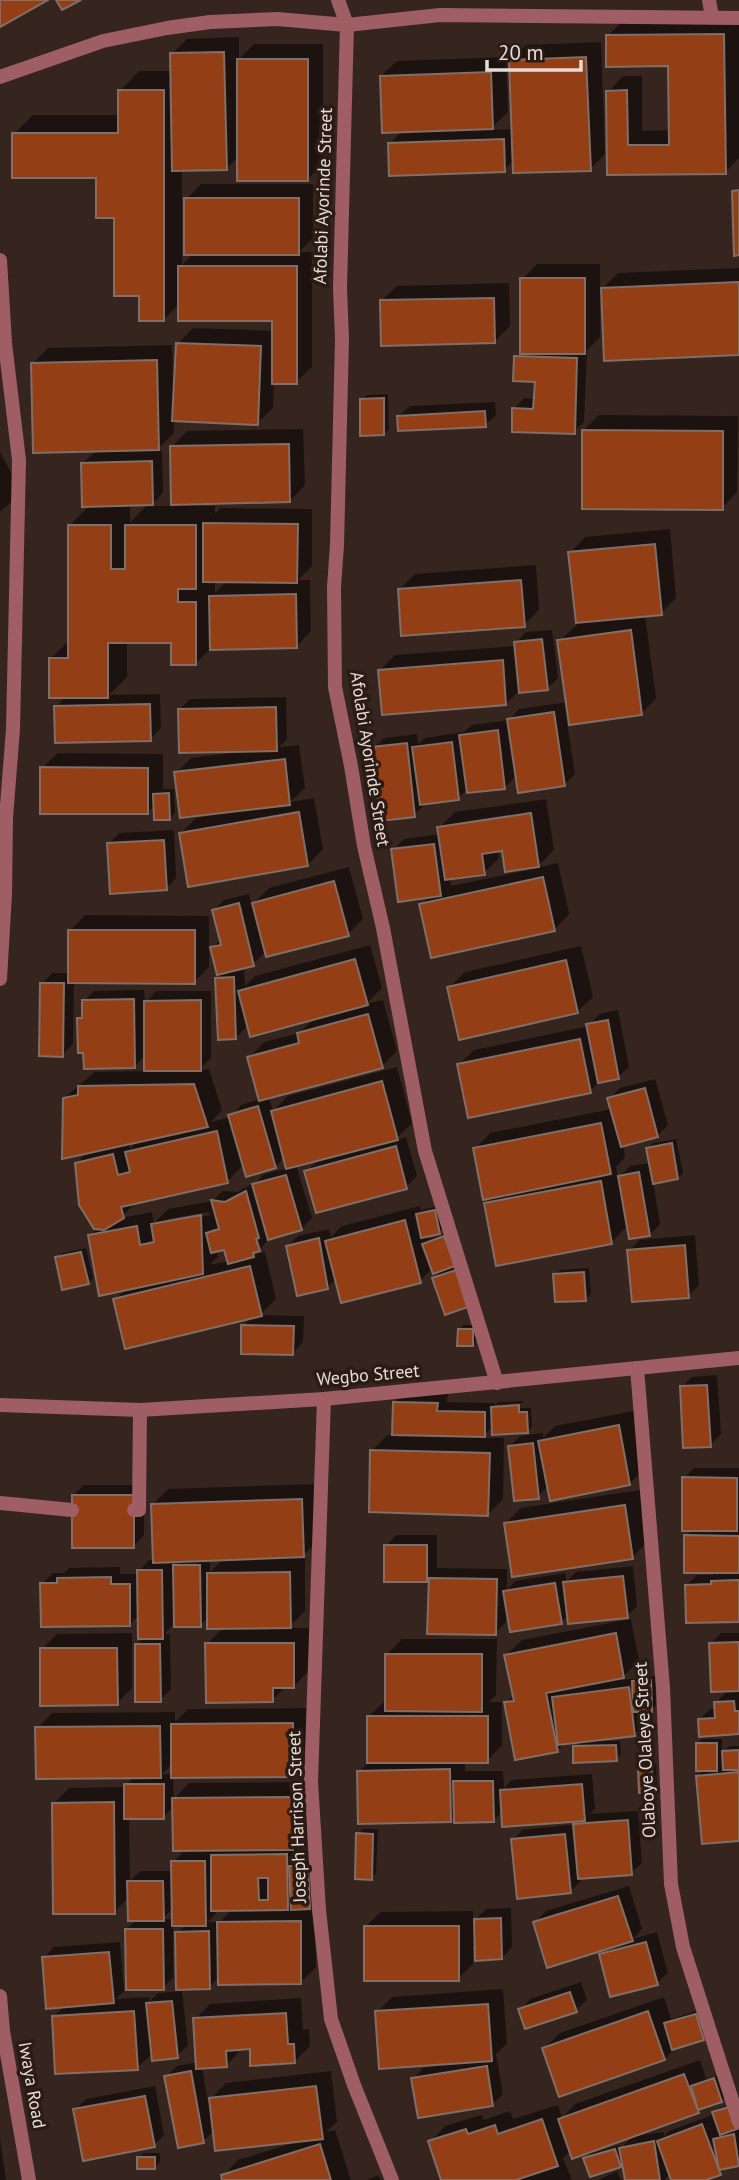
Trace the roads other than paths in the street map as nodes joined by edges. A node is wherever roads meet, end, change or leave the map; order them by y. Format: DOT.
graph roads {
  1 [pos="338,0"];
  2 [pos="709,0"];
  3 [pos="712,16"];
  4 [pos="739,18"];
  5 [pos="348,25"];
  6 [pos="0,77"];
  7 [pos="0,260"];
  8 [pos="3,818"];
  9 [pos="3,894"];
  10 [pos="0,979"];
  11 [pos="739,1358"];
  12 [pos="637,1368"];
  13 [pos="497,1383"];
  14 [pos="324,1399"];
  15 [pos="0,1405"];
  16 [pos="140,1410"];
  17 [pos="0,1503"];
  18 [pos="72,1510"];
  19 [pos="134,1510"];
  20 [pos="0,1996"];
  21 [pos="739,2122"];
  22 [pos="29,2180"];
  23 [pos="392,2180"];
  1 -- 5 [label="street, Afolabi Ayorinde Street"];
  2 -- 3 [label="street"];
  3 -- 4 [label="street"];
  3 -- 5 [label="street"];
  5 -- 6 [label="street"];
  5 -- 13 [label="street, Afolabi Ayorinde Street"];
  7 -- 8 [label="street"];
  8 -- 9 [label="street"];
  9 -- 10 [label="street"];
  11 -- 12 [label="street, Wegbo Street"];
  12 -- 13 [label="street, Wegbo Street"];
  12 -- 21 [label="street, Olaboye Olaleye Street"];
  13 -- 14 [label="street, Wegbo Street"];
  14 -- 16 [label="street, Wegbo Street"];
  14 -- 23 [label="street, Joseph Harrison Street"];
  15 -- 16 [label="street, Wegbo Street"];
  16 -- 19 [label="street"];
  17 -- 18 [label="street"];
  20 -- 22 [label="street, Iwaya Road"];
}
